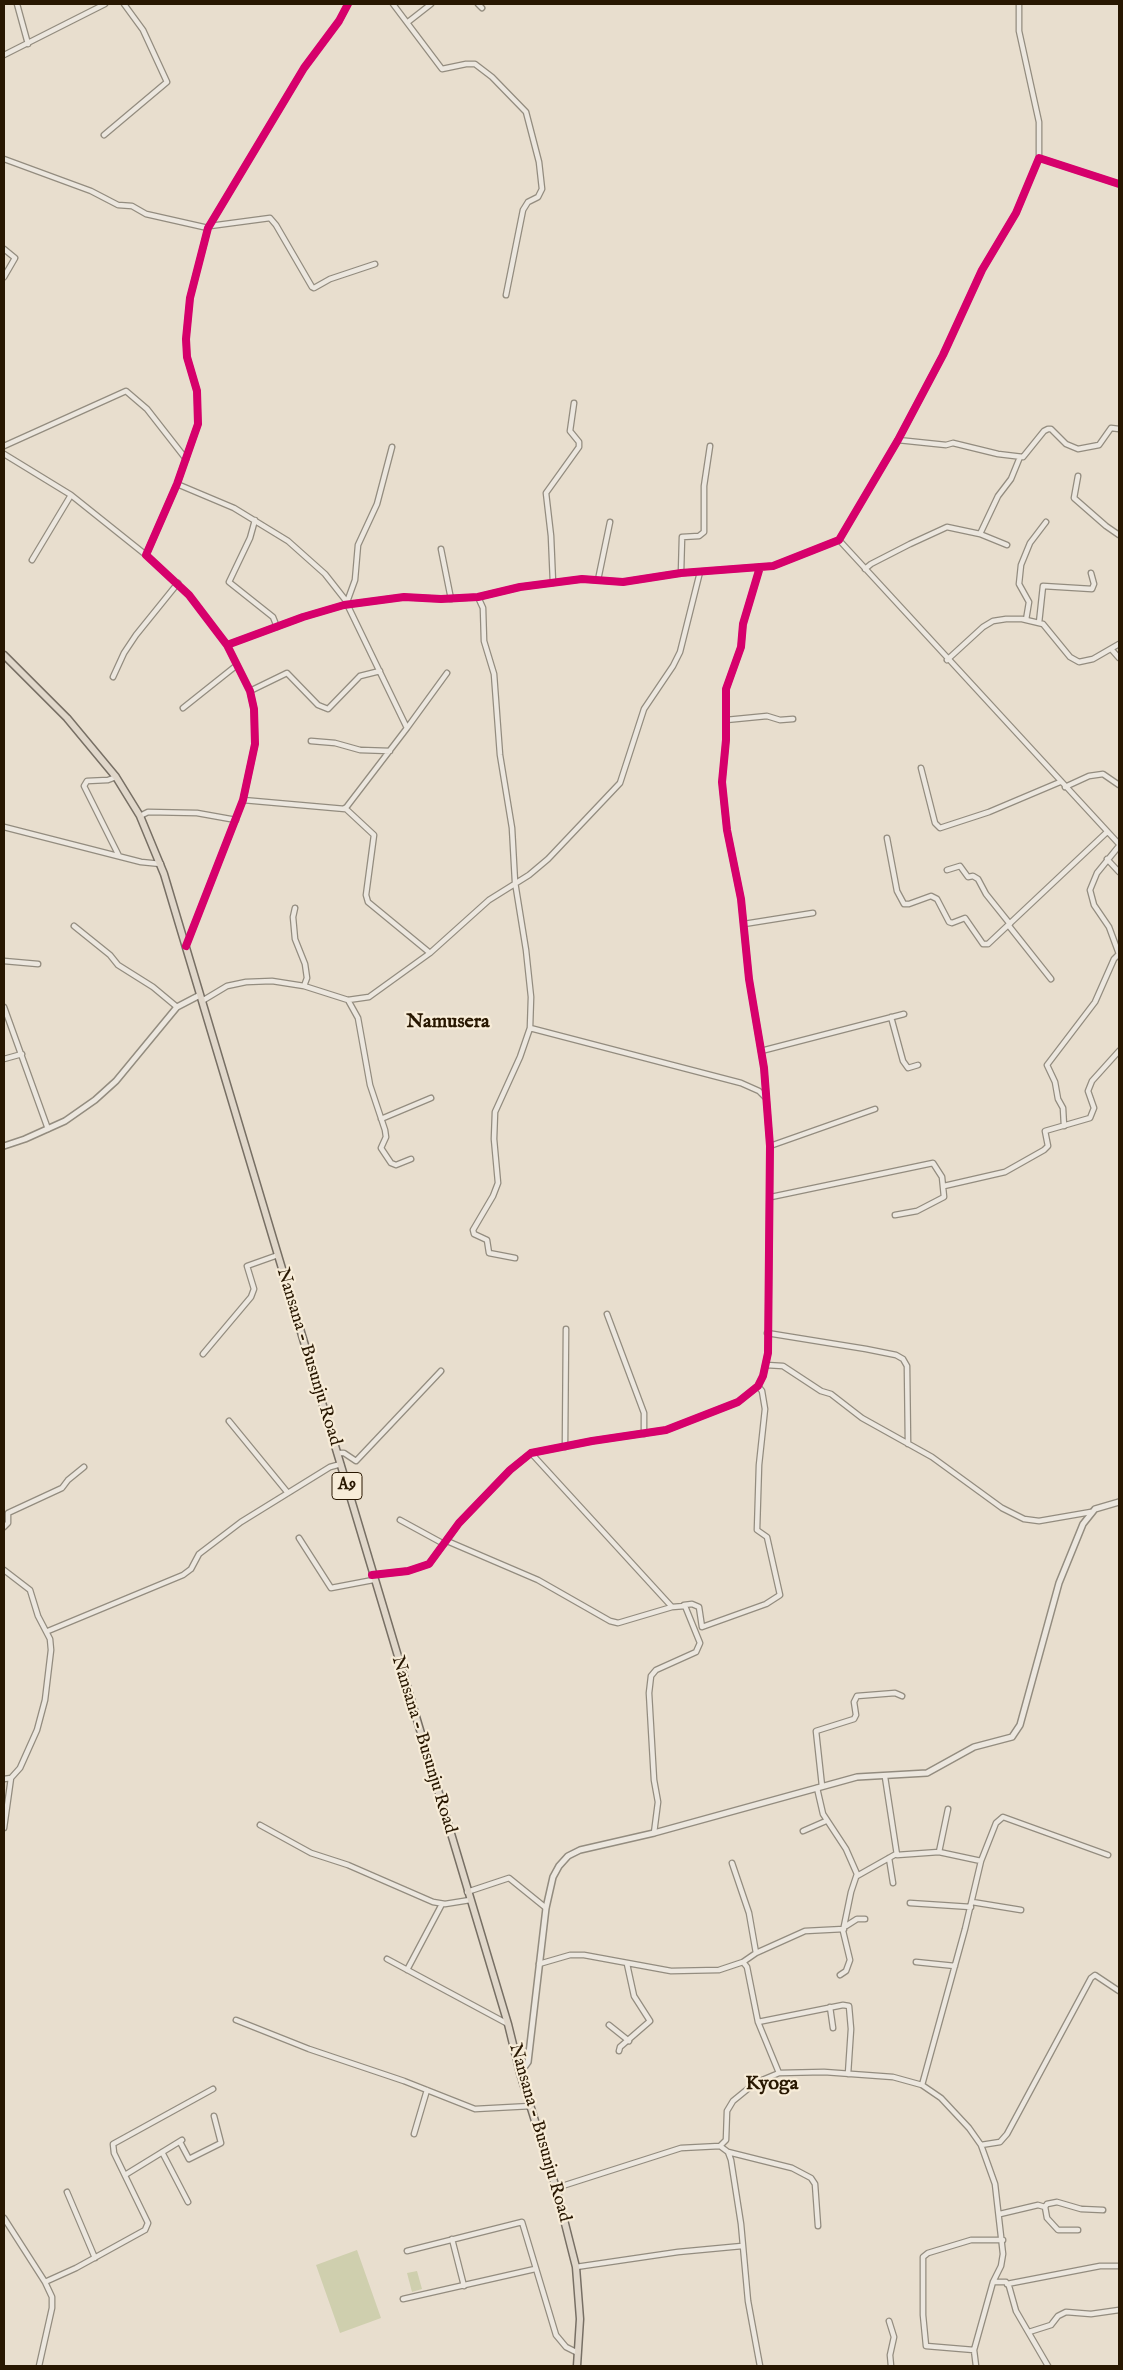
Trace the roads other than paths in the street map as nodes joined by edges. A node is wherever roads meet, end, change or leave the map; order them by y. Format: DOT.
graph roads {
  1 [pos="16,4"];
  2 [pos="105,4"];
  3 [pos="124,4"];
  4 [pos="348,4"];
  5 [pos="392,4"];
  6 [pos="431,4"];
  7 [pos="1019,4"];
  8 [pos="408,22"];
  9 [pos="28,44"];
  10 [pos="4,55"];
  11 [pos="104,136"];
  12 [pos="1040,158"];
  13 [pos="4,159"];
  14 [pos="1119,184"];
  15 [pos="209,227"];
  16 [pos="4,249"];
  17 [pos="375,264"];
  18 [pos="4,277"];
  19 [pos="506,295"];
  20 [pos="574,403"];
  21 [pos="1119,429"];
  22 [pos="898,440"];
  23 [pos="4,446"];
  24 [pos="710,446"];
  25 [pos="392,447"];
  26 [pos="4,454"];
  27 [pos="1020,457"];
  28 [pos="186,459"];
  29 [pos="1078,476"];
  30 [pos="177,484"];
  31 [pos="71,495"];
  32 [pos="255,520"];
  33 [pos="610,522"];
  34 [pos="1046,522"];
  35 [pos="980,534"];
  36 [pos="1119,535"];
  37 [pos="839,540"];
  38 [pos="1007,545"];
  39 [pos="441,549"];
  40 [pos="146,555"];
  41 [pos="32,560"];
  42 [pos="760,567"];
  43 [pos="866,569"];
  44 [pos="700,572"];
  45 [pos="681,573"];
  46 [pos="1091,573"];
  47 [pos="598,580"];
  48 [pos="178,583"];
  49 [pos="553,583"];
  50 [pos="478,597"];
  51 [pos="451,599"];
  52 [pos="346,603"];
  53 [pos="1026,620"];
  54 [pos="1039,622"];
  55 [pos="277,626"];
  56 [pos="1119,644"];
  57 [pos="227,645"];
  58 [pos="1112,650"];
  59 [pos="4,655"];
  60 [pos="1119,658"];
  61 [pos="947,660"];
  62 [pos="237,664"];
  63 [pos="380,671"];
  64 [pos="448,672"];
  65 [pos="113,677"];
  66 [pos="250,691"];
  67 [pos="183,708"];
  68 [pos="793,719"];
  69 [pos="726,720"];
  70 [pos="407,728"];
  71 [pos="311,741"];
  72 [pos="390,751"];
  73 [pos="921,768"];
  74 [pos="116,777"];
  75 [pos="1060,782"];
  76 [pos="1119,785"];
  77 [pos="1065,787"];
  78 [pos="243,800"];
  79 [pos="345,808"];
  80 [pos="140,816"];
  81 [pos="236,820"];
  82 [pos="4,827"];
  83 [pos="1107,832"];
  84 [pos="887,838"];
  85 [pos="1119,845"];
  86 [pos="119,856"];
  87 [pos="1107,859"];
  88 [pos="160,864"];
  89 [pos="947,870"];
  90 [pos="1119,872"];
  91 [pos="515,882"];
  92 [pos="295,908"];
  93 [pos="812,913"];
  94 [pos="744,924"];
  95 [pos="1010,925"];
  96 [pos="74,926"];
  97 [pos="186,946"];
  98 [pos="430,953"];
  99 [pos="1119,954"];
  100 [pos="4,961"];
  101 [pos="38,964"];
  102 [pos="1051,979"];
  103 [pos="304,986"];
  104 [pos="201,998"];
  105 [pos="348,1000"];
  106 [pos="4,1007"];
  107 [pos="177,1007"];
  108 [pos="904,1014"];
  109 [pos="891,1017"];
  110 [pos="530,1028"];
  111 [pos="761,1051"];
  112 [pos="1119,1051"];
  113 [pos="22,1054"];
  114 [pos="4,1059"];
  115 [pos="918,1065"];
  116 [pos="431,1098"];
  117 [pos="766,1098"];
  118 [pos="875,1109"];
  119 [pos="381,1119"];
  120 [pos="1064,1126"];
  121 [pos="48,1129"];
  122 [pos="4,1146"];
  123 [pos="770,1146"];
  124 [pos="411,1159"];
  125 [pos="944,1186"];
  126 [pos="771,1197"];
  127 [pos="895,1215"];
  128 [pos="278,1255"];
  129 [pos="515,1258"];
  130 [pos="607,1314"];
  131 [pos="566,1329"];
  132 [pos="767,1333"];
  133 [pos="203,1354"];
  134 [pos="766,1365"];
  135 [pos="441,1371"];
  136 [pos="758,1386"];
  137 [pos="229,1421"];
  138 [pos="644,1434"];
  139 [pos="908,1444"];
  140 [pos="565,1448"];
  141 [pos="337,1453"];
  142 [pos="531,1453"];
  143 [pos="341,1464"];
  144 [pos="84,1467"];
  145 [pos="288,1493"];
  146 [pos="1119,1502"];
  147 [pos="1091,1512"];
  148 [pos="400,1520"];
  149 [pos="4,1527"];
  150 [pos="299,1538"];
  151 [pos="445,1543"];
  152 [pos="4,1570"];
  153 [pos="373,1577"];
  154 [pos="684,1605"];
  155 [pos="672,1607"];
  156 [pos="48,1631"];
  157 [pos="902,1696"];
  158 [pos="886,1777"];
  159 [pos="11,1778"];
  160 [pos="4,1779"];
  161 [pos="820,1787"];
  162 [pos="948,1809"];
  163 [pos="826,1821"];
  164 [pos="260,1825"];
  165 [pos="4,1828"];
  166 [pos="803,1831"];
  167 [pos="654,1833"];
  168 [pos="939,1852"];
  169 [pos="896,1854"];
  170 [pos="1108,1855"];
  171 [pos="890,1858"];
  172 [pos="981,1861"];
  173 [pos="732,1863"];
  174 [pos="857,1876"];
  175 [pos="893,1884"];
  176 [pos="468,1892"];
  177 [pos="470,1900"];
  178 [pos="910,1903"];
  179 [pos="442,1904"];
  180 [pos="971,1904"];
  181 [pos="546,1908"];
  182 [pos="1021,1910"];
  183 [pos="865,1919"];
  184 [pos="845,1927"];
  185 [pos="756,1953"];
  186 [pos="387,1959"];
  187 [pos="743,1962"];
  188 [pos="916,1962"];
  189 [pos="539,1964"];
  190 [pos="628,1964"];
  191 [pos="954,1966"];
  192 [pos="407,1970"];
  193 [pos="840,1975"];
  194 [pos="1119,1990"];
  195 [pos="830,2007"];
  196 [pos="236,2020"];
  197 [pos="758,2022"];
  198 [pos="508,2024"];
  199 [pos="609,2025"];
  200 [pos="833,2028"];
  201 [pos="629,2041"];
  202 [pos="619,2051"];
  203 [pos="520,2073"];
  204 [pos="779,2073"];
  205 [pos="848,2074"];
  206 [pos="922,2085"];
  207 [pos="213,2089"];
  208 [pos="427,2090"];
  209 [pos="532,2106"];
  210 [pos="214,2116"];
  211 [pos="414,2134"];
  212 [pos="981,2145"];
  213 [pos="720,2146"];
  214 [pos="162,2152"];
  215 [pos="728,2152"];
  216 [pos="125,2175"];
  217 [pos="556,2188"];
  218 [pos="67,2192"];
  219 [pos="188,2202"];
  220 [pos="1045,2207"];
  221 [pos="1103,2210"];
  222 [pos="1000,2214"];
  223 [pos="4,2218"];
  224 [pos="818,2226"];
  225 [pos="1078,2230"];
  226 [pos="452,2240"];
  227 [pos="1003,2240"];
  228 [pos="742,2246"];
  229 [pos="406,2251"];
  230 [pos="95,2258"];
  231 [pos="1119,2266"];
  232 [pos="576,2267"];
  233 [pos="535,2269"];
  234 [pos="45,2282"];
  235 [pos="993,2282"];
  236 [pos="1007,2284"];
  237 [pos="464,2286"];
  238 [pos="403,2299"];
  239 [pos="1119,2310"];
  240 [pos="888,2321"];
  241 [pos="1029,2332"];
  242 [pos="974,2350"];
  243 [pos="578,2353"];
  244 [pos="38,2366"];
  245 [pos="577,2366"];
  246 [pos="760,2366"];
  247 [pos="890,2366"];
  248 [pos="976,2366"];
  249 [pos="1048,2366"];
  1 -- 9 [label="street"];
  2 -- 9 [label="street"];
  3 -- 11 [label="street"];
  4 -- 15 [label="street"];
  5 -- 8 [label="street"];
  6 -- 8 [label="street"];
  7 -- 12 [label="street"];
  8 -- 19 [label="street"];
  9 -- 10 [label="street"];
  12 -- 14 [label="street"];
  12 -- 22 [label="street"];
  13 -- 15 [label="street"];
  15 -- 17 [label="street"];
  15 -- 28 [label="street"];
  16 -- 18 [label="street"];
  20 -- 49 [label="street"];
  21 -- 27 [label="street"];
  22 -- 27 [label="street"];
  22 -- 37 [label="street"];
  23 -- 28 [label="street"];
  24 -- 45 [label="street"];
  25 -- 52 [label="street"];
  26 -- 31 [label="street"];
  27 -- 35 [label="street"];
  28 -- 30 [label="street"];
  29 -- 36 [label="street"];
  30 -- 32 [label="street"];
  30 -- 40 [label="street"];
  31 -- 40 [label="street"];
  31 -- 41 [label="street"];
  32 -- 52 [label="street"];
  32 -- 55 [label="street"];
  33 -- 47 [label="street"];
  34 -- 53 [label="street"];
  35 -- 38 [label="street"];
  35 -- 43 [label="street"];
  37 -- 42 [label="street"];
  37 -- 43 [label="street"];
  39 -- 51 [label="street"];
  40 -- 48 [label="street"];
  42 -- 44 [label="street"];
  42 -- 69 [label="street"];
  43 -- 61 [label="street"];
  44 -- 45 [label="street"];
  44 -- 91 [label="street"];
  45 -- 47 [label="street"];
  46 -- 54 [label="street"];
  47 -- 49 [label="street"];
  48 -- 57 [label="street"];
  48 -- 65 [label="street"];
  49 -- 50 [label="street"];
  50 -- 51 [label="street"];
  50 -- 91 [label="street"];
  51 -- 52 [label="street"];
  52 -- 55 [label="street"];
  52 -- 63 [label="street"];
  53 -- 54 [label="street"];
  53 -- 61 [label="street"];
  54 -- 58 [label="street"];
  55 -- 57 [label="street"];
  56 -- 58 [label="street"];
  57 -- 62 [label="street"];
  58 -- 60 [label="street"];
  59 -- 74 [label="main road, Nansana - Busunju Road / A9"];
  61 -- 75 [label="street"];
  62 -- 66 [label="street"];
  62 -- 67 [label="street"];
  63 -- 66 [label="street"];
  63 -- 70 [label="street"];
  64 -- 70 [label="street"];
  66 -- 78 [label="street"];
  68 -- 69 [label="street"];
  69 -- 94 [label="street"];
  70 -- 72 [label="street"];
  71 -- 72 [label="street"];
  72 -- 79 [label="street"];
  73 -- 75 [label="street"];
  74 -- 80 [label="main road, Nansana - Busunju Road / A9"];
  74 -- 86 [label="street"];
  75 -- 77 [label="street"];
  76 -- 77 [label="street"];
  77 -- 83 [label="street"];
  78 -- 79 [label="street"];
  78 -- 81 [label="street"];
  79 -- 98 [label="street"];
  80 -- 81 [label="street"];
  80 -- 88 [label="main road, Nansana - Busunju Road / A9"];
  81 -- 97 [label="street"];
  82 -- 86 [label="street"];
  83 -- 85 [label="street"];
  83 -- 95 [label="street"];
  84 -- 95 [label="street"];
  85 -- 87 [label="street"];
  86 -- 88 [label="street"];
  87 -- 90 [label="street"];
  87 -- 99 [label="street"];
  88 -- 97 [label="main road, Nansana - Busunju Road / A9"];
  89 -- 95 [label="street"];
  91 -- 98 [label="street"];
  91 -- 110 [label="street"];
  92 -- 103 [label="street"];
  93 -- 94 [label="street"];
  94 -- 111 [label="street"];
  95 -- 102 [label="street"];
  96 -- 107 [label="street"];
  97 -- 104 [label="main road, Nansana - Busunju Road / A9"];
  98 -- 105 [label="street"];
  99 -- 120 [label="street"];
  100 -- 101 [label="street"];
  103 -- 104 [label="street"];
  103 -- 105 [label="street"];
  104 -- 107 [label="street"];
  104 -- 128 [label="main road, Nansana - Busunju Road / A9"];
  105 -- 119 [label="street"];
  106 -- 113 [label="street"];
  107 -- 121 [label="street"];
  108 -- 109 [label="street"];
  109 -- 111 [label="street"];
  109 -- 115 [label="street"];
  110 -- 117 [label="street"];
  110 -- 129 [label="street"];
  111 -- 117 [label="street"];
  112 -- 120 [label="street"];
  113 -- 114 [label="street"];
  113 -- 121 [label="street"];
  116 -- 119 [label="street"];
  117 -- 123 [label="street"];
  118 -- 123 [label="street"];
  119 -- 124 [label="street"];
  120 -- 125 [label="street"];
  121 -- 122 [label="street"];
  123 -- 126 [label="street"];
  125 -- 126 [label="street"];
  125 -- 127 [label="street"];
  126 -- 132 [label="street"];
  128 -- 133 [label="street"];
  128 -- 141 [label="main road, Nansana - Busunju Road / A9"];
  130 -- 138 [label="street"];
  131 -- 140 [label="street"];
  132 -- 134 [label="street"];
  132 -- 139 [label="street"];
  134 -- 136 [label="street"];
  134 -- 139 [label="street"];
  135 -- 141 [label="street"];
  136 -- 138 [label="street"];
  136 -- 154 [label="street"];
  137 -- 145 [label="street"];
  138 -- 140 [label="street"];
  139 -- 147 [label="street"];
  140 -- 142 [label="street"];
  141 -- 143 [label="main road, Nansana - Busunju Road / A9"];
  142 -- 151 [label="street"];
  142 -- 155 [label="street"];
  143 -- 145 [label="street"];
  143 -- 153 [label="main road, Nansana - Busunju Road / A9"];
  144 -- 149 [label="street"];
  145 -- 156 [label="street"];
  146 -- 147 [label="street"];
  147 -- 158 [label="street"];
  148 -- 151 [label="street"];
  150 -- 153 [label="street"];
  151 -- 153 [label="street"];
  151 -- 155 [label="street"];
  152 -- 156 [label="street"];
  153 -- 176 [label="main road, Nansana - Busunju Road / A9"];
  154 -- 155 [label="street"];
  154 -- 167 [label="street"];
  156 -- 159 [label="street"];
  157 -- 161 [label="street"];
  158 -- 161 [label="street"];
  158 -- 169 [label="street"];
  159 -- 160 [label="street"];
  159 -- 165 [label="street"];
  161 -- 163 [label="street"];
  161 -- 167 [label="street"];
  162 -- 168 [label="street"];
  163 -- 166 [label="street"];
  163 -- 174 [label="street"];
  164 -- 179 [label="street"];
  167 -- 181 [label="street"];
  168 -- 169 [label="street"];
  168 -- 172 [label="street"];
  169 -- 171 [label="street"];
  170 -- 172 [label="street"];
  171 -- 174 [label="street"];
  171 -- 175 [label="street"];
  172 -- 180 [label="street"];
  173 -- 185 [label="street"];
  174 -- 184 [label="street"];
  176 -- 177 [label="main road, Nansana - Busunju Road / A9"];
  176 -- 181 [label="street"];
  177 -- 179 [label="street"];
  177 -- 198 [label="main road, Nansana - Busunju Road / A9"];
  178 -- 180 [label="street"];
  179 -- 192 [label="street"];
  180 -- 182 [label="street"];
  180 -- 191 [label="street"];
  181 -- 189 [label="street"];
  183 -- 184 [label="street"];
  184 -- 185 [label="street"];
  184 -- 193 [label="street"];
  185 -- 187 [label="street"];
  186 -- 192 [label="street"];
  187 -- 190 [label="street"];
  187 -- 197 [label="street"];
  188 -- 191 [label="street"];
  189 -- 190 [label="street"];
  189 -- 203 [label="street"];
  190 -- 201 [label="street"];
  191 -- 206 [label="street"];
  192 -- 198 [label="street"];
  194 -- 212 [label="street"];
  195 -- 197 [label="street"];
  195 -- 200 [label="street"];
  195 -- 205 [label="street"];
  196 -- 208 [label="street"];
  197 -- 204 [label="street"];
  198 -- 203 [label="main road, Nansana - Busunju Road / A9"];
  199 -- 201 [label="street"];
  201 -- 202 [label="street"];
  203 -- 209 [label="main road, Nansana - Busunju Road / A9"];
  204 -- 205 [label="street"];
  204 -- 213 [label="street"];
  205 -- 206 [label="street"];
  206 -- 212 [label="street"];
  207 -- 216 [label="street"];
  208 -- 209 [label="street"];
  208 -- 211 [label="street"];
  209 -- 217 [label="main road, Nansana - Busunju Road / A9"];
  210 -- 214 [label="street"];
  212 -- 222 [label="street"];
  213 -- 215 [label="street"];
  213 -- 217 [label="street"];
  214 -- 216 [label="street"];
  214 -- 219 [label="street"];
  215 -- 224 [label="street"];
  215 -- 228 [label="street"];
  216 -- 230 [label="street"];
  217 -- 232 [label="main road, Nansana - Busunju Road / A9"];
  218 -- 230 [label="street"];
  220 -- 221 [label="street"];
  220 -- 222 [label="street"];
  220 -- 225 [label="street"];
  222 -- 227 [label="street"];
  223 -- 234 [label="street"];
  226 -- 229 [label="street"];
  226 -- 233 [label="street"];
  226 -- 237 [label="street"];
  227 -- 235 [label="street"];
  227 -- 242 [label="street"];
  228 -- 232 [label="street"];
  228 -- 246 [label="street"];
  230 -- 234 [label="street"];
  231 -- 236 [label="street"];
  232 -- 243 [label="main road, Nansana - Busunju Road / A9"];
  233 -- 237 [label="street"];
  233 -- 243 [label="street"];
  234 -- 244 [label="street"];
  235 -- 236 [label="street"];
  235 -- 242 [label="street"];
  236 -- 241 [label="street"];
  237 -- 238 [label="street"];
  239 -- 241 [label="street"];
  240 -- 247 [label="street"];
  241 -- 249 [label="street"];
  242 -- 248 [label="street"];
  243 -- 245 [label="main road, Nansana - Busunju Road / A9"];
}
